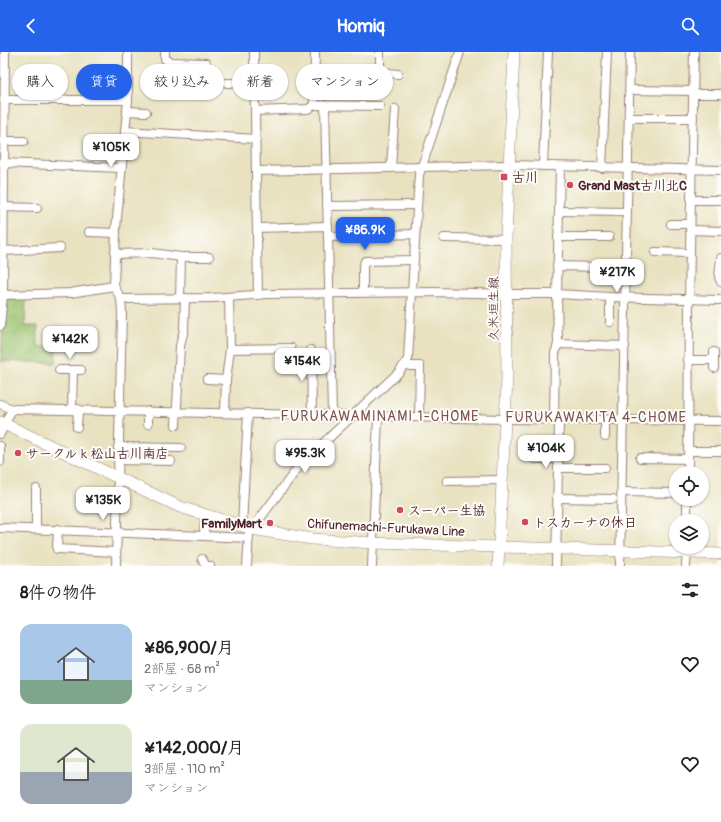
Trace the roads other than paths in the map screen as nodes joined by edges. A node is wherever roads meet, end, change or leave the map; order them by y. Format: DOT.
graph roads {
  1 [pos="5,52"];
  2 [pos="128,52"];
  3 [pos="165,52"];
  4 [pos="254,52"];
  5 [pos="314,52"];
  6 [pos="380,52"];
  7 [pos="460,52"];
  8 [pos="514,52"];
  9 [pos="548,52"];
  10 [pos="607,52"];
  11 [pos="630,52"];
  12 [pos="694,52"];
  13 [pos="206,63"];
  14 [pos="128,64"];
  15 [pos="254,64"];
  16 [pos="314,64"];
  17 [pos="380,64"];
  18 [pos="393,73"];
  19 [pos="398,74"];
  20 [pos="226,83"];
  21 [pos="232,83"];
  22 [pos="631,90"];
  23 [pos="693,93"];
  24 [pos="721,94"];
  25 [pos="4,100"];
  26 [pos="76,100"];
  27 [pos="128,100"];
  28 [pos="255,100"];
  29 [pos="314,100"];
  30 [pos="314,104"];
  31 [pos="325,105"];
  32 [pos="380,106"];
  33 [pos="395,110"];
  34 [pos="127,111"];
  35 [pos="255,111"];
  36 [pos="146,112"];
  37 [pos="630,118"];
  38 [pos="692,118"];
  39 [pos="125,131"];
  40 [pos="2,138"];
  41 [pos="256,139"];
  42 [pos="24,141"];
  43 [pos="2,159"];
  44 [pos="508,165"];
  45 [pos="543,166"];
  46 [pos="420,167"];
  47 [pos="560,167"];
  48 [pos="121,168"];
  49 [pos="391,168"];
  50 [pos="602,168"];
  51 [pos="628,168"];
  52 [pos="692,169"];
  53 [pos="326,170"];
  54 [pos="721,170"];
  55 [pos="256,171"];
  56 [pos="2,193"];
  57 [pos="691,200"];
  58 [pos="721,200"];
  59 [pos="416,205"];
  60 [pos="327,206"];
  61 [pos="3,207"];
  62 [pos="37,208"];
  63 [pos="559,211"];
  64 [pos="627,212"];
  65 [pos="671,224"];
  66 [pos="328,226"];
  67 [pos="690,227"];
  68 [pos="257,228"];
  69 [pos="721,231"];
  70 [pos="89,232"];
  71 [pos="116,233"];
  72 [pos="414,234"];
  73 [pos="328,237"];
  74 [pos="558,237"];
  75 [pos="444,238"];
  76 [pos="609,238"];
  77 [pos="506,239"];
  78 [pos="60,248"];
  79 [pos="3,250"];
  80 [pos="654,252"];
  81 [pos="690,253"];
  82 [pos="115,254"];
  83 [pos="181,257"];
  84 [pos="209,257"];
  85 [pos="721,258"];
  86 [pos="413,260"];
  87 [pos="557,266"];
  88 [pos="599,267"];
  89 [pos="721,282"];
  90 [pos="114,286"];
  91 [pos="363,292"];
  92 [pos="411,292"];
  93 [pos="329,293"];
  94 [pos="507,294"];
  95 [pos="557,294"];
  96 [pos="258,295"];
  97 [pos="2,297"];
  98 [pos="229,297"];
  99 [pos="610,297"];
  100 [pos="182,298"];
  101 [pos="627,298"];
  102 [pos="121,299"];
  103 [pos="689,299"];
  104 [pos="721,300"];
  105 [pos="610,322"];
  106 [pos="0,326"];
  107 [pos="558,344"];
  108 [pos="625,346"];
  109 [pos="292,348"];
  110 [pos="230,349"];
  111 [pos="311,350"];
  112 [pos="688,360"];
  113 [pos="714,360"];
  114 [pos="405,364"];
  115 [pos="59,370"];
  116 [pos="207,379"];
  117 [pos="226,380"];
  118 [pos="0,404"];
  119 [pos="12,409"];
  120 [pos="75,409"];
  121 [pos="119,411"];
  122 [pos="148,411"];
  123 [pos="176,412"];
  124 [pos="225,413"];
  125 [pos="248,413"];
  126 [pos="312,414"];
  127 [pos="332,415"];
  128 [pos="354,415"];
  129 [pos="378,416"];
  130 [pos="419,417"];
  131 [pos="506,419"];
  132 [pos="556,419"];
  133 [pos="605,419"];
  134 [pos="623,419"];
  135 [pos="688,420"];
  136 [pos="721,421"];
  137 [pos="2,423"];
  138 [pos="148,424"];
  139 [pos="176,425"];
  140 [pos="77,427"];
  141 [pos="0,434"];
  142 [pos="605,436"];
  143 [pos="0,446"];
  144 [pos="118,447"];
  145 [pos="181,448"];
  146 [pos="721,451"];
  147 [pos="688,455"];
  148 [pos="640,458"];
  149 [pos="535,459"];
  150 [pos="118,460"];
  151 [pos="171,461"];
  152 [pos="0,462"];
  153 [pos="558,464"];
  154 [pos="688,466"];
  155 [pos="605,468"];
  156 [pos="117,477"];
  157 [pos="502,480"];
  158 [pos="447,481"];
  159 [pos="36,489"];
  160 [pos="622,492"];
  161 [pos="669,493"];
  162 [pos="557,498"];
  163 [pos="608,501"];
  164 [pos="93,504"];
  165 [pos="117,505"];
  166 [pos="205,514"];
  167 [pos="0,528"];
  168 [pos="36,529"];
  169 [pos="58,529"];
  170 [pos="248,531"];
  171 [pos="116,532"];
  172 [pos="204,536"];
  173 [pos="373,543"];
  174 [pos="499,546"];
  175 [pos="556,548"];
  176 [pos="621,550"];
  177 [pos="669,550"];
  178 [pos="116,552"];
  179 [pos="709,553"];
  180 [pos="687,554"];
  181 [pos="721,554"];
  182 [pos="202,559"];
  183 [pos="116,566"];
  184 [pos="210,566"];
  185 [pos="247,566"];
  186 [pos="372,566"];
  187 [pos="498,566"];
  188 [pos="556,566"];
  189 [pos="620,566"];
  190 [pos="686,566"];
  1 -- 25 [label="street"];
  2 -- 14 [label="street"];
  3 -- 13 [label="street"];
  4 -- 15 [label="street"];
  5 -- 16 [label="street"];
  6 -- 17 [label="street"];
  7 -- 46 [label="street"];
  8 -- 44 [label="street, 久米垣生線"];
  9 -- 45 [label="street"];
  10 -- 50 [label="street"];
  11 -- 22 [label="street"];
  12 -- 23 [label="street"];
  18 -- 19 [label="street"];
  20 -- 21 [label="street"];
  22 -- 23 [label="street"];
  22 -- 37 [label="street"];
  23 -- 24 [label="street"];
  23 -- 38 [label="street"];
  25 -- 26 [label="street"];
  25 -- 40 [label="street"];
  27 -- 34 [label="street"];
  28 -- 35 [label="street"];
  29 -- 30 [label="street"];
  30 -- 31 [label="street"];
  30 -- 35 [label="street"];
  31 -- 32 [label="street"];
  31 -- 53 [label="street"];
  33 -- 49 [label="street"];
  34 -- 36 [label="street"];
  34 -- 39 [label="street"];
  35 -- 41 [label="street"];
  37 -- 38 [label="street"];
  37 -- 51 [label="street"];
  38 -- 52 [label="street"];
  39 -- 41 [label="street"];
  39 -- 48 [label="street"];
  40 -- 42 [label="street"];
  40 -- 43 [label="street"];
  41 -- 55 [label="street"];
  43 -- 48 [label="street"];
  43 -- 56 [label="street"];
  44 -- 45 [label="street"];
  44 -- 46 [label="street"];
  44 -- 77 [label="street, 久米垣生線"];
  45 -- 47 [label="street"];
  46 -- 49 [label="street"];
  46 -- 59 [label="street"];
  47 -- 50 [label="street"];
  47 -- 63 [label="street"];
  48 -- 71 [label="street"];
  49 -- 53 [label="street"];
  50 -- 51 [label="street"];
  51 -- 52 [label="street"];
  51 -- 64 [label="street"];
  52 -- 54 [label="street"];
  52 -- 57 [label="street"];
  53 -- 55 [label="street"];
  53 -- 60 [label="street"];
  55 -- 68 [label="street"];
  56 -- 61 [label="street"];
  57 -- 58 [label="street"];
  57 -- 67 [label="street"];
  59 -- 60 [label="street"];
  59 -- 72 [label="street"];
  60 -- 66 [label="street"];
  61 -- 62 [label="street"];
  61 -- 79 [label="street"];
  63 -- 64 [label="street"];
  63 -- 74 [label="street"];
  64 -- 101 [label="street"];
  65 -- 67 [label="street"];
  66 -- 68 [label="street"];
  66 -- 73 [label="street"];
  67 -- 69 [label="street"];
  67 -- 81 [label="street"];
  68 -- 96 [label="street"];
  70 -- 71 [label="street"];
  71 -- 82 [label="street"];
  72 -- 73 [label="street"];
  72 -- 86 [label="street"];
  73 -- 93 [label="street"];
  74 -- 76 [label="street"];
  74 -- 87 [label="street"];
  75 -- 77 [label="street"];
  77 -- 94 [label="street, 久米垣生線"];
  78 -- 79 [label="street"];
  79 -- 97 [label="street"];
  80 -- 81 [label="street"];
  81 -- 103 [label="street"];
  82 -- 83 [label="street"];
  82 -- 90 [label="street"];
  83 -- 84 [label="street"];
  83 -- 100 [label="street"];
  85 -- 89 [label="street"];
  86 -- 91 [label="street"];
  86 -- 92 [label="street"];
  87 -- 88 [label="street"];
  87 -- 95 [label="street"];
  90 -- 97 [label="street"];
  90 -- 102 [label="street"];
  91 -- 92 [label="street"];
  91 -- 93 [label="street"];
  92 -- 94 [label="street"];
  92 -- 114 [label="street"];
  93 -- 96 [label="street"];
  93 -- 127 [label="street"];
  94 -- 95 [label="street"];
  94 -- 131 [label="street, 久米垣生線"];
  95 -- 99 [label="street"];
  95 -- 107 [label="street"];
  96 -- 98 [label="street"];
  97 -- 106 [label="street"];
  98 -- 100 [label="street"];
  98 -- 110 [label="street"];
  99 -- 101 [label="street"];
  99 -- 105 [label="street"];
  100 -- 102 [label="street"];
  100 -- 123 [label="street"];
  101 -- 103 [label="street"];
  101 -- 108 [label="street"];
  102 -- 121 [label="street"];
  103 -- 104 [label="street"];
  103 -- 112 [label="street"];
  107 -- 108 [label="street"];
  107 -- 132 [label="street"];
  108 -- 134 [label="street"];
  109 -- 110 [label="street"];
  110 -- 117 [label="street"];
  111 -- 126 [label="street"];
  112 -- 113 [label="street"];
  112 -- 135 [label="street"];
  114 -- 128 [label="street"];
  114 -- 130 [label="street"];
  115 -- 120 [label="street"];
  116 -- 117 [label="street"];
  117 -- 124 [label="street"];
  118 -- 119 [label="street"];
  119 -- 120 [label="street"];
  119 -- 137 [label="street"];
  120 -- 121 [label="street"];
  120 -- 140 [label="street"];
  121 -- 122 [label="street"];
  121 -- 144 [label="street"];
  122 -- 123 [label="street"];
  122 -- 138 [label="street"];
  123 -- 124 [label="street"];
  123 -- 139 [label="street"];
  124 -- 125 [label="street"];
  125 -- 126 [label="street"];
  125 -- 170 [label="street"];
  126 -- 127 [label="street"];
  127 -- 128 [label="street"];
  128 -- 129 [label="street"];
  128 -- 170 [label="street"];
  129 -- 130 [label="street"];
  129 -- 173 [label="street"];
  130 -- 131 [label="street"];
  131 -- 132 [label="street"];
  131 -- 157 [label="street, 久米垣生線"];
  132 -- 133 [label="street"];
  132 -- 153 [label="street"];
  133 -- 134 [label="street"];
  133 -- 142 [label="street"];
  134 -- 135 [label="street"];
  134 -- 160 [label="street"];
  135 -- 136 [label="street"];
  135 -- 147 [label="street"];
  137 -- 141 [label="street"];
  137 -- 156 [label="street, Chifunemachi-Furukawa Line"];
  143 -- 152 [label="street"];
  144 -- 145 [label="street"];
  144 -- 150 [label="street"];
  146 -- 147 [label="street"];
  147 -- 148 [label="street"];
  147 -- 154 [label="street"];
  149 -- 153 [label="street"];
  150 -- 151 [label="street"];
  150 -- 156 [label="street"];
  153 -- 155 [label="street"];
  153 -- 162 [label="street"];
  156 -- 165 [label="street"];
  156 -- 166 [label="street, Chifunemachi-Furukawa Line"];
  157 -- 158 [label="street"];
  157 -- 174 [label="street, 久米垣生線"];
  159 -- 168 [label="street"];
  160 -- 161 [label="street"];
  160 -- 176 [label="street"];
  162 -- 163 [label="street"];
  162 -- 175 [label="street"];
  164 -- 165 [label="street"];
  165 -- 171 [label="street"];
  166 -- 170 [label="street, Chifunemachi-Furukawa Line"];
  166 -- 172 [label="street"];
  167 -- 168 [label="street"];
  168 -- 169 [label="street"];
  169 -- 171 [label="street"];
  169 -- 178 [label="street"];
  170 -- 172 [label="street"];
  170 -- 173 [label="street, Chifunemachi-Furukawa Line"];
  170 -- 185 [label="street"];
  171 -- 172 [label="street"];
  171 -- 178 [label="street"];
  173 -- 174 [label="street, Chifunemachi-Furukawa Line"];
  173 -- 186 [label="street"];
  174 -- 175 [label="street, Chifunemachi-Furukawa Line"];
  174 -- 187 [label="street, 久米垣生線"];
  175 -- 176 [label="street, Chifunemachi-Furukawa Line"];
  175 -- 188 [label="street"];
  176 -- 177 [label="street, Chifunemachi-Furukawa Line"];
  176 -- 189 [label="street"];
  178 -- 183 [label="street"];
  179 -- 181 [label="street, Chifunemachi-Furukawa Line"];
  180 -- 190 [label="street"];
  182 -- 184 [label="street"];
}
